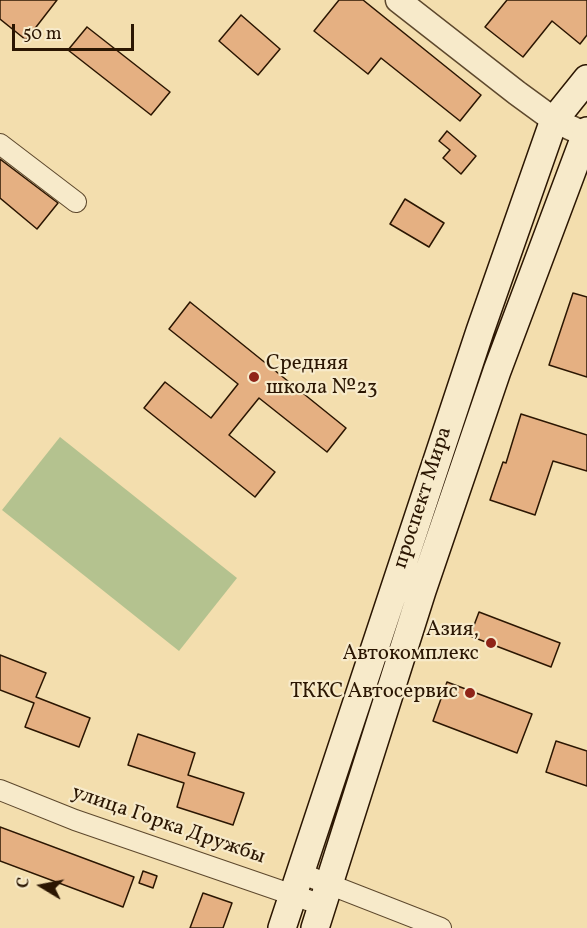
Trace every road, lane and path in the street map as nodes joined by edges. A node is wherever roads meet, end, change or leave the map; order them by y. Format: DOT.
graph roads {
  1 [pos="399,0"];
  2 [pos="587,79"];
  3 [pos="554,120"];
  4 [pos="586,134"];
  5 [pos="0,144"];
  6 [pos="76,202"];
  7 [pos="0,790"];
  8 [pos="296,884"];
  9 [pos="322,906"];
  10 [pos="282,928"];
  11 [pos="441,928"];
  1 -- 3 [label="street"];
  2 -- 3 [label="main road, проспект Мира"];
  3 -- 4 [label="street"];
  3 -- 8 [label="main road, проспект Мира"];
  4 -- 9 [label="main road, проспект Мира"];
  5 -- 6 [label="street"];
  7 -- 8 [label="street, улица Горка Дружбы"];
  8 -- 9 [label="street, улица Горка Дружбы"];
  8 -- 10 [label="main road, проспект Мира"];
  9 -- 11 [label="street, улица Горка Дружбы"];
}
